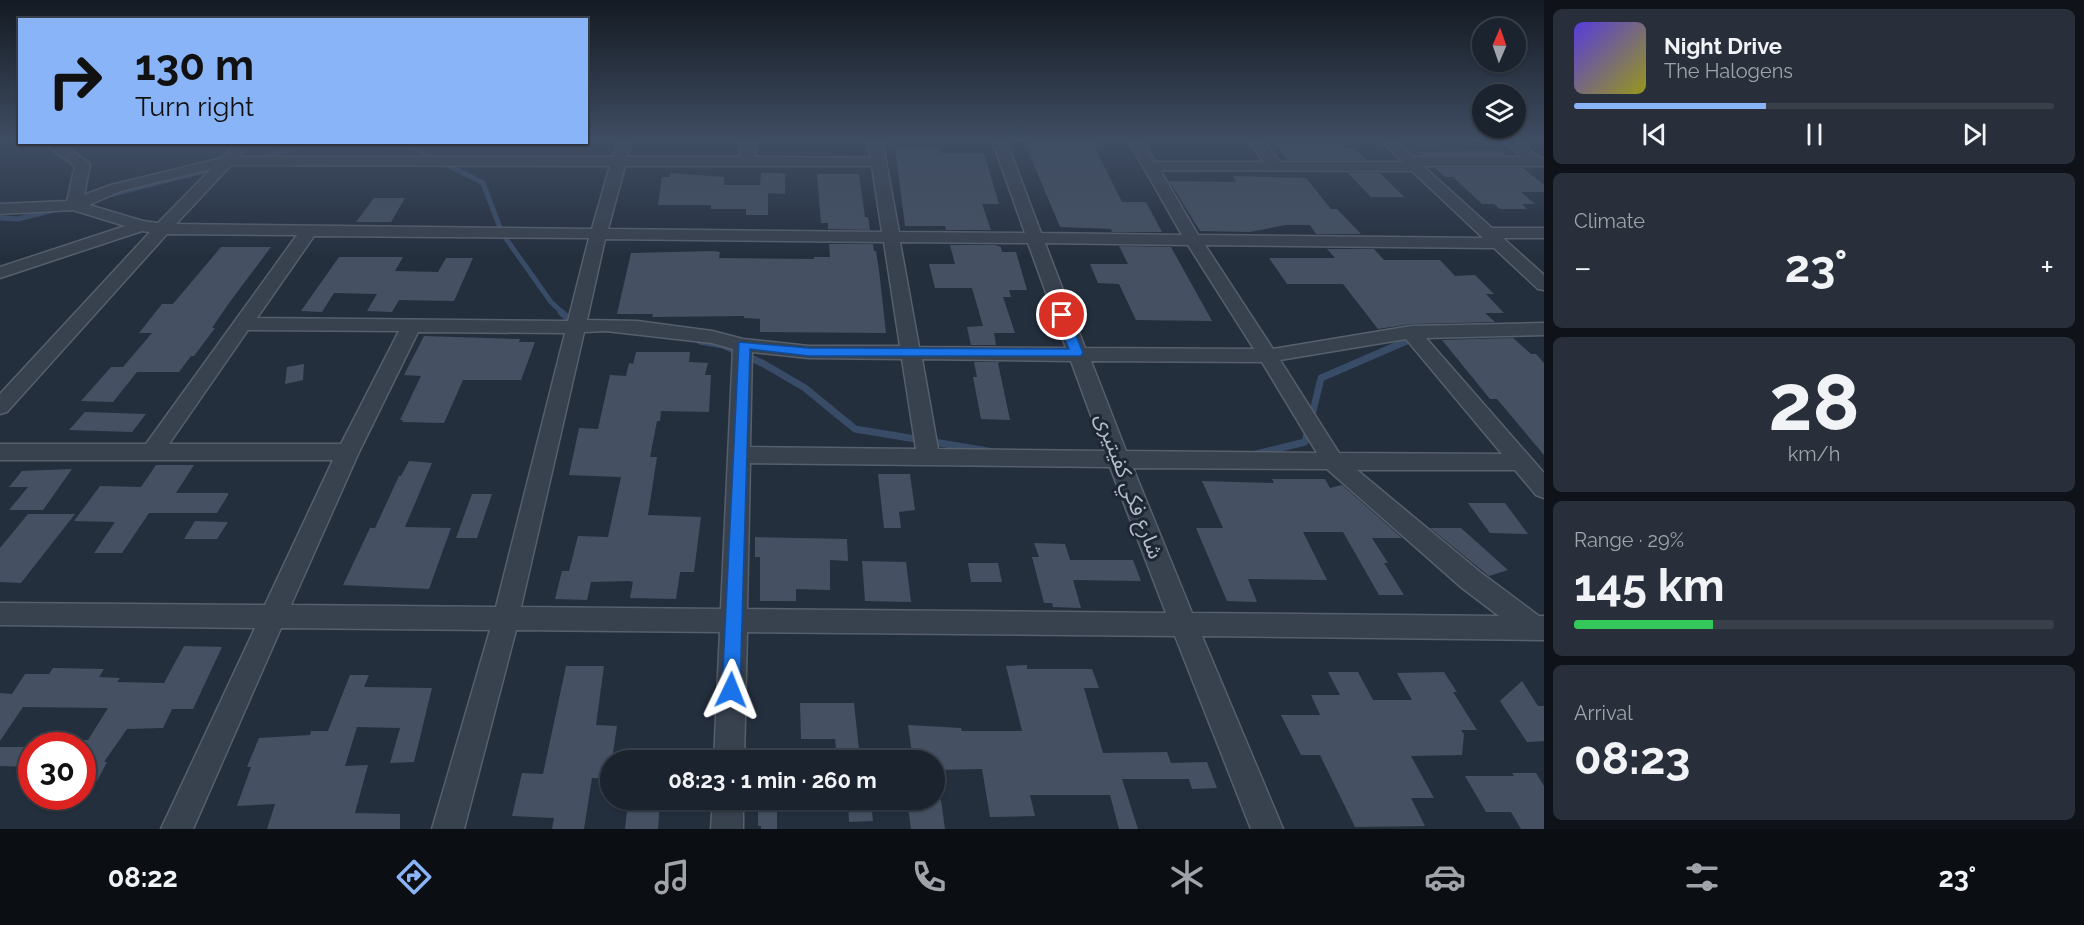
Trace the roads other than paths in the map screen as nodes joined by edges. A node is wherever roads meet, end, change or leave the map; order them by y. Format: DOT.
graph roads {
  1 [pos="80,179"];
  2 [pos="150,179"];
  3 [pos="210,179"];
  4 [pos="614,179"];
  5 [pos="881,179"];
  6 [pos="1013,179"];
  7 [pos="1157,179"];
  8 [pos="1429,179"];
  9 [pos="74,205"];
  10 [pos="0,209"];
  11 [pos="141,226"];
  12 [pos="163,228"];
  13 [pos="309,231"];
  14 [pos="1544,233"];
  15 [pos="598,235"];
  16 [pos="890,237"];
  17 [pos="1034,238"];
  18 [pos="1494,238"];
  19 [pos="1193,240"];
  20 [pos="0,273"];
  21 [pos="1544,285"];
  22 [pos="241,324"];
  23 [pos="411,326"];
  24 [pos="578,327"];
  25 [pos="1544,329"];
  26 [pos="1411,332"];
  27 [pos="743,345"];
  28 [pos="909,352"];
  29 [pos="1076,353"];
  30 [pos="1268,356"];
  31 [pos="0,407"];
  32 [pos="0,452"];
  33 [pos="152,452"];
  34 [pos="348,452"];
  35 [pos="739,455"];
  36 [pos="928,456"];
  37 [pos="1118,458"];
  38 [pos="1333,462"];
  39 [pos="1521,462"];
  40 [pos="1544,489"];
  41 [pos="0,614"];
  42 [pos="274,616"];
  43 [pos="506,618"];
  44 [pos="734,619"];
  45 [pos="1183,625"];
  46 [pos="1539,628"];
  47 [pos="729,750"];
  48 [pos="728,810"];
  49 [pos="177,829"];
  50 [pos="448,829"];
  51 [pos="727,829"];
  52 [pos="1267,829"];
  1 -- 9 [label="street"];
  2 -- 9 [label="street"];
  3 -- 12 [label="street"];
  4 -- 15 [label="street"];
  5 -- 16 [label="street"];
  6 -- 17 [label="street, شارع فكي كفيتيرى"];
  7 -- 19 [label="street"];
  8 -- 18 [label="street"];
  9 -- 10 [label="street"];
  9 -- 11 [label="street"];
  11 -- 12 [label="street"];
  11 -- 20 [label="street"];
  12 -- 13 [label="street"];
  12 -- 31 [label="street"];
  13 -- 15 [label="street"];
  13 -- 22 [label="street"];
  14 -- 18 [label="street"];
  15 -- 16 [label="street"];
  15 -- 24 [label="street"];
  16 -- 17 [label="street"];
  16 -- 28 [label="street"];
  17 -- 19 [label="street"];
  17 -- 29 [label="street, شارع فكي كفيتيرى"];
  18 -- 19 [label="street"];
  18 -- 21 [label="street"];
  19 -- 30 [label="street"];
  22 -- 23 [label="street"];
  22 -- 33 [label="street"];
  23 -- 24 [label="street"];
  23 -- 34 [label="street"];
  24 -- 27 [label="street"];
  24 -- 43 [label="street"];
  25 -- 26 [label="street"];
  26 -- 30 [label="street"];
  26 -- 39 [label="street"];
  27 -- 28 [label="street"];
  27 -- 35 [label="street"];
  28 -- 29 [label="street"];
  28 -- 36 [label="street"];
  29 -- 30 [label="street"];
  29 -- 37 [label="street, شارع فكي كفيتيرى"];
  30 -- 38 [label="street"];
  32 -- 33 [label="street"];
  33 -- 34 [label="street"];
  34 -- 42 [label="street"];
  35 -- 36 [label="street"];
  35 -- 44 [label="street"];
  36 -- 37 [label="street"];
  37 -- 38 [label="street"];
  37 -- 45 [label="street, شارع فكي كفيتيرى"];
  38 -- 39 [label="street"];
  38 -- 46 [label="street"];
  39 -- 40 [label="street"];
  41 -- 42 [label="street"];
  42 -- 43 [label="street"];
  42 -- 49 [label="street"];
  43 -- 44 [label="street"];
  43 -- 50 [label="street"];
  44 -- 45 [label="street"];
  44 -- 47 [label="street"];
  45 -- 46 [label="street"];
  45 -- 52 [label="street, شارع فكي كفيتيرى"];
  48 -- 51 [label="street"];
}
